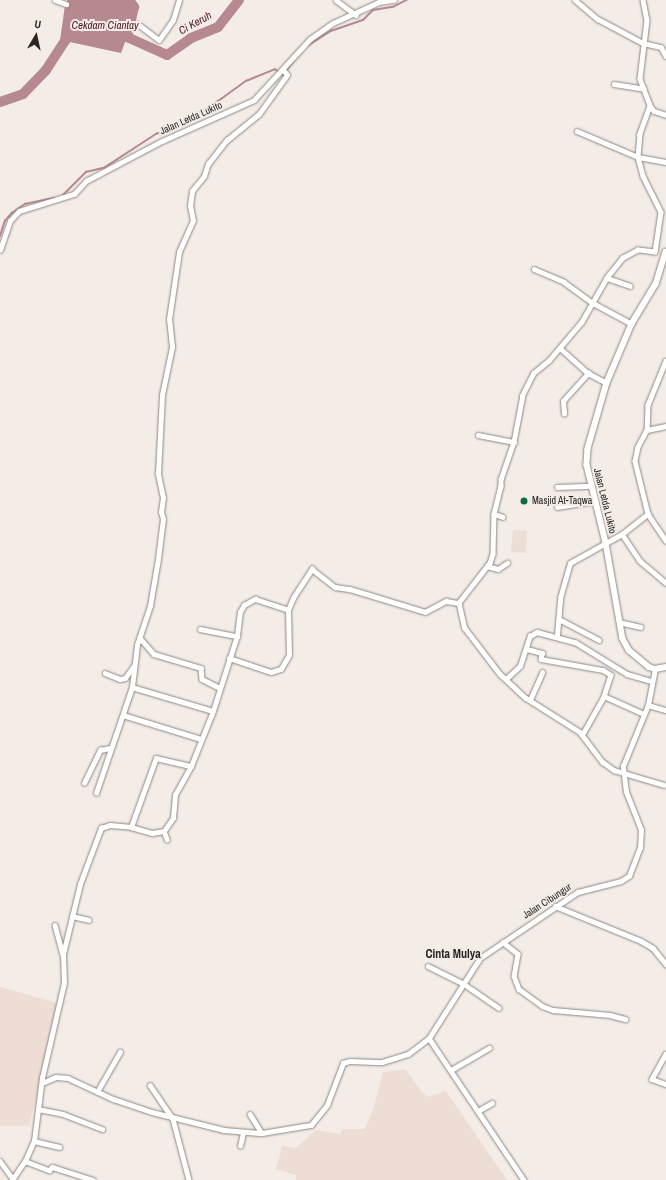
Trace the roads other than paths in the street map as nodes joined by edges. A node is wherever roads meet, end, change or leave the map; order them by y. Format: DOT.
graph roads {
  1 [pos="55,0"];
  2 [pos="179,0"];
  3 [pos="336,0"];
  4 [pos="394,0"];
  5 [pos="575,0"];
  6 [pos="643,0"];
  7 [pos="66,4"];
  8 [pos="356,15"];
  9 [pos="138,24"];
  10 [pos="643,43"];
  11 [pos="666,56"];
  12 [pos="283,72"];
  13 [pos="614,84"];
  14 [pos="644,89"];
  15 [pos="650,106"];
  16 [pos="666,115"];
  17 [pos="578,131"];
  18 [pos="638,157"];
  19 [pos="666,162"];
  20 [pos="0,250"];
  21 [pos="655,252"];
  22 [pos="666,253"];
  23 [pos="534,269"];
  24 [pos="607,278"];
  25 [pos="630,286"];
  26 [pos="593,303"];
  27 [pos="632,324"];
  28 [pos="560,348"];
  29 [pos="666,361"];
  30 [pos="588,373"];
  31 [pos="607,383"];
  32 [pos="564,414"];
  33 [pos="666,426"];
  34 [pos="647,430"];
  35 [pos="478,434"];
  36 [pos="514,442"];
  37 [pos="591,486"];
  38 [pos="557,487"];
  39 [pos="596,501"];
  40 [pos="557,507"];
  41 [pos="494,514"];
  42 [pos="648,514"];
  43 [pos="503,516"];
  44 [pos="622,534"];
  45 [pos="666,541"];
  46 [pos="606,543"];
  47 [pos="507,563"];
  48 [pos="487,566"];
  49 [pos="665,580"];
  50 [pos="459,603"];
  51 [pos="288,610"];
  52 [pos="559,619"];
  53 [pos="619,622"];
  54 [pos="640,627"];
  55 [pos="200,629"];
  56 [pos="557,635"];
  57 [pos="236,636"];
  58 [pos="140,638"];
  59 [pos="599,640"];
  60 [pos="527,649"];
  61 [pos="229,658"];
  62 [pos="666,666"];
  63 [pos="133,667"];
  64 [pos="656,669"];
  65 [pos="105,673"];
  66 [pos="542,673"];
  67 [pos="506,679"];
  68 [pos="652,681"];
  69 [pos="132,687"];
  70 [pos="220,688"];
  71 [pos="604,696"];
  72 [pos="530,700"];
  73 [pos="648,705"];
  74 [pos="666,710"];
  75 [pos="213,711"];
  76 [pos="644,714"];
  77 [pos="123,715"];
  78 [pos="582,735"];
  79 [pos="201,739"];
  80 [pos="110,748"];
  81 [pos="191,766"];
  82 [pos="622,774"];
  83 [pos="84,783"];
  84 [pos="664,785"];
  85 [pos="96,793"];
  86 [pos="132,827"];
  87 [pos="164,831"];
  88 [pos="167,839"];
  89 [pos="555,906"];
  90 [pos="72,916"];
  91 [pos="89,920"];
  92 [pos="55,925"];
  93 [pos="502,942"];
  94 [pos="63,954"];
  95 [pos="666,964"];
  96 [pos="428,966"];
  97 [pos="464,984"];
  98 [pos="499,1008"];
  99 [pos="625,1019"];
  100 [pos="429,1038"];
  101 [pos="488,1048"];
  102 [pos="120,1052"];
  103 [pos="666,1054"];
  104 [pos="451,1070"];
  105 [pos="42,1083"];
  106 [pos="666,1084"];
  107 [pos="150,1085"];
  108 [pos="98,1092"];
  109 [pos="492,1103"];
  110 [pos="38,1109"];
  111 [pos="478,1111"];
  112 [pos="250,1114"];
  113 [pos="173,1119"];
  114 [pos="102,1129"];
  115 [pos="243,1133"];
  116 [pos="262,1133"];
  117 [pos="34,1141"];
  118 [pos="58,1146"];
  119 [pos="240,1146"];
  120 [pos="0,1161"];
  121 [pos="25,1161"];
  122 [pos="13,1179"];
  123 [pos="93,1180"];
  124 [pos="189,1180"];
  125 [pos="524,1180"];
  1 -- 7 [label="street"];
  2 -- 9 [label="street"];
  3 -- 8 [label="street"];
  4 -- 8 [label="street, Jalan Letda Lukito"];
  5 -- 10 [label="street"];
  6 -- 10 [label="street"];
  8 -- 12 [label="street, Jalan Letda Lukito"];
  10 -- 11 [label="street"];
  10 -- 14 [label="street"];
  12 -- 20 [label="street, Jalan Letda Lukito"];
  12 -- 58 [label="street"];
  13 -- 14 [label="street"];
  14 -- 15 [label="street"];
  15 -- 16 [label="street"];
  15 -- 18 [label="street"];
  17 -- 18 [label="street"];
  18 -- 19 [label="street"];
  18 -- 21 [label="street"];
  21 -- 22 [label="street"];
  21 -- 24 [label="street"];
  22 -- 27 [label="street, Jalan Letda Lukito"];
  23 -- 26 [label="street"];
  24 -- 25 [label="street"];
  24 -- 26 [label="street"];
  26 -- 27 [label="street"];
  26 -- 28 [label="street"];
  27 -- 31 [label="street, Jalan Letda Lukito"];
  28 -- 30 [label="street"];
  28 -- 36 [label="street"];
  29 -- 34 [label="street"];
  30 -- 31 [label="street"];
  30 -- 32 [label="street"];
  31 -- 37 [label="street, Jalan Letda Lukito"];
  33 -- 34 [label="street"];
  34 -- 42 [label="street"];
  35 -- 36 [label="street"];
  36 -- 41 [label="street"];
  37 -- 38 [label="street"];
  37 -- 39 [label="street, Jalan Letda Lukito"];
  39 -- 40 [label="street"];
  39 -- 46 [label="street, Jalan Letda Lukito"];
  41 -- 43 [label="street"];
  41 -- 48 [label="street"];
  42 -- 44 [label="street"];
  42 -- 45 [label="street"];
  44 -- 46 [label="street"];
  44 -- 49 [label="street"];
  46 -- 52 [label="street"];
  46 -- 53 [label="street, Jalan Letda Lukito"];
  47 -- 48 [label="street"];
  48 -- 50 [label="street"];
  50 -- 51 [label="street"];
  50 -- 67 [label="street"];
  51 -- 57 [label="street"];
  51 -- 61 [label="street"];
  52 -- 56 [label="street"];
  52 -- 59 [label="street"];
  53 -- 54 [label="street"];
  53 -- 64 [label="street, Jalan Letda Lukito"];
  55 -- 57 [label="street"];
  56 -- 60 [label="street"];
  56 -- 68 [label="street"];
  57 -- 61 [label="street"];
  58 -- 63 [label="street"];
  58 -- 70 [label="street"];
  60 -- 67 [label="street"];
  60 -- 71 [label="street"];
  61 -- 70 [label="street"];
  62 -- 64 [label="street"];
  63 -- 65 [label="street"];
  63 -- 69 [label="street"];
  64 -- 68 [label="street"];
  66 -- 72 [label="street"];
  67 -- 72 [label="street"];
  68 -- 73 [label="street"];
  69 -- 75 [label="street"];
  69 -- 77 [label="street"];
  70 -- 75 [label="street"];
  71 -- 76 [label="street"];
  71 -- 78 [label="street"];
  72 -- 78 [label="street"];
  73 -- 74 [label="street"];
  73 -- 76 [label="street"];
  75 -- 79 [label="street"];
  76 -- 82 [label="street"];
  77 -- 79 [label="street"];
  77 -- 80 [label="street"];
  78 -- 82 [label="street"];
  79 -- 81 [label="street"];
  80 -- 83 [label="street"];
  80 -- 85 [label="street"];
  81 -- 86 [label="street"];
  81 -- 87 [label="street"];
  82 -- 84 [label="street"];
  82 -- 89 [label="street, Jalan Cibungur"];
  86 -- 87 [label="street"];
  86 -- 90 [label="street"];
  87 -- 88 [label="street"];
  89 -- 93 [label="street, Jalan Cibungur"];
  89 -- 95 [label="street"];
  90 -- 91 [label="street"];
  90 -- 94 [label="street"];
  92 -- 94 [label="street"];
  93 -- 97 [label="street, Jalan Cibungur"];
  93 -- 99 [label="street"];
  94 -- 105 [label="street"];
  96 -- 97 [label="street"];
  97 -- 98 [label="street"];
  97 -- 100 [label="street, Jalan Cibungur"];
  100 -- 104 [label="street"];
  100 -- 116 [label="street, Jalan Cibungur"];
  101 -- 104 [label="street"];
  102 -- 108 [label="street"];
  103 -- 106 [label="street"];
  104 -- 111 [label="street"];
  105 -- 108 [label="street"];
  105 -- 110 [label="street"];
  107 -- 113 [label="street"];
  108 -- 113 [label="street"];
  109 -- 111 [label="street"];
  110 -- 114 [label="street"];
  110 -- 117 [label="street"];
  111 -- 125 [label="street"];
  112 -- 116 [label="street"];
  113 -- 115 [label="street"];
  113 -- 124 [label="street"];
  115 -- 116 [label="street"];
  115 -- 119 [label="street"];
  117 -- 118 [label="street"];
  117 -- 121 [label="street"];
  120 -- 122 [label="street"];
  121 -- 122 [label="street"];
  121 -- 123 [label="street"];
}
